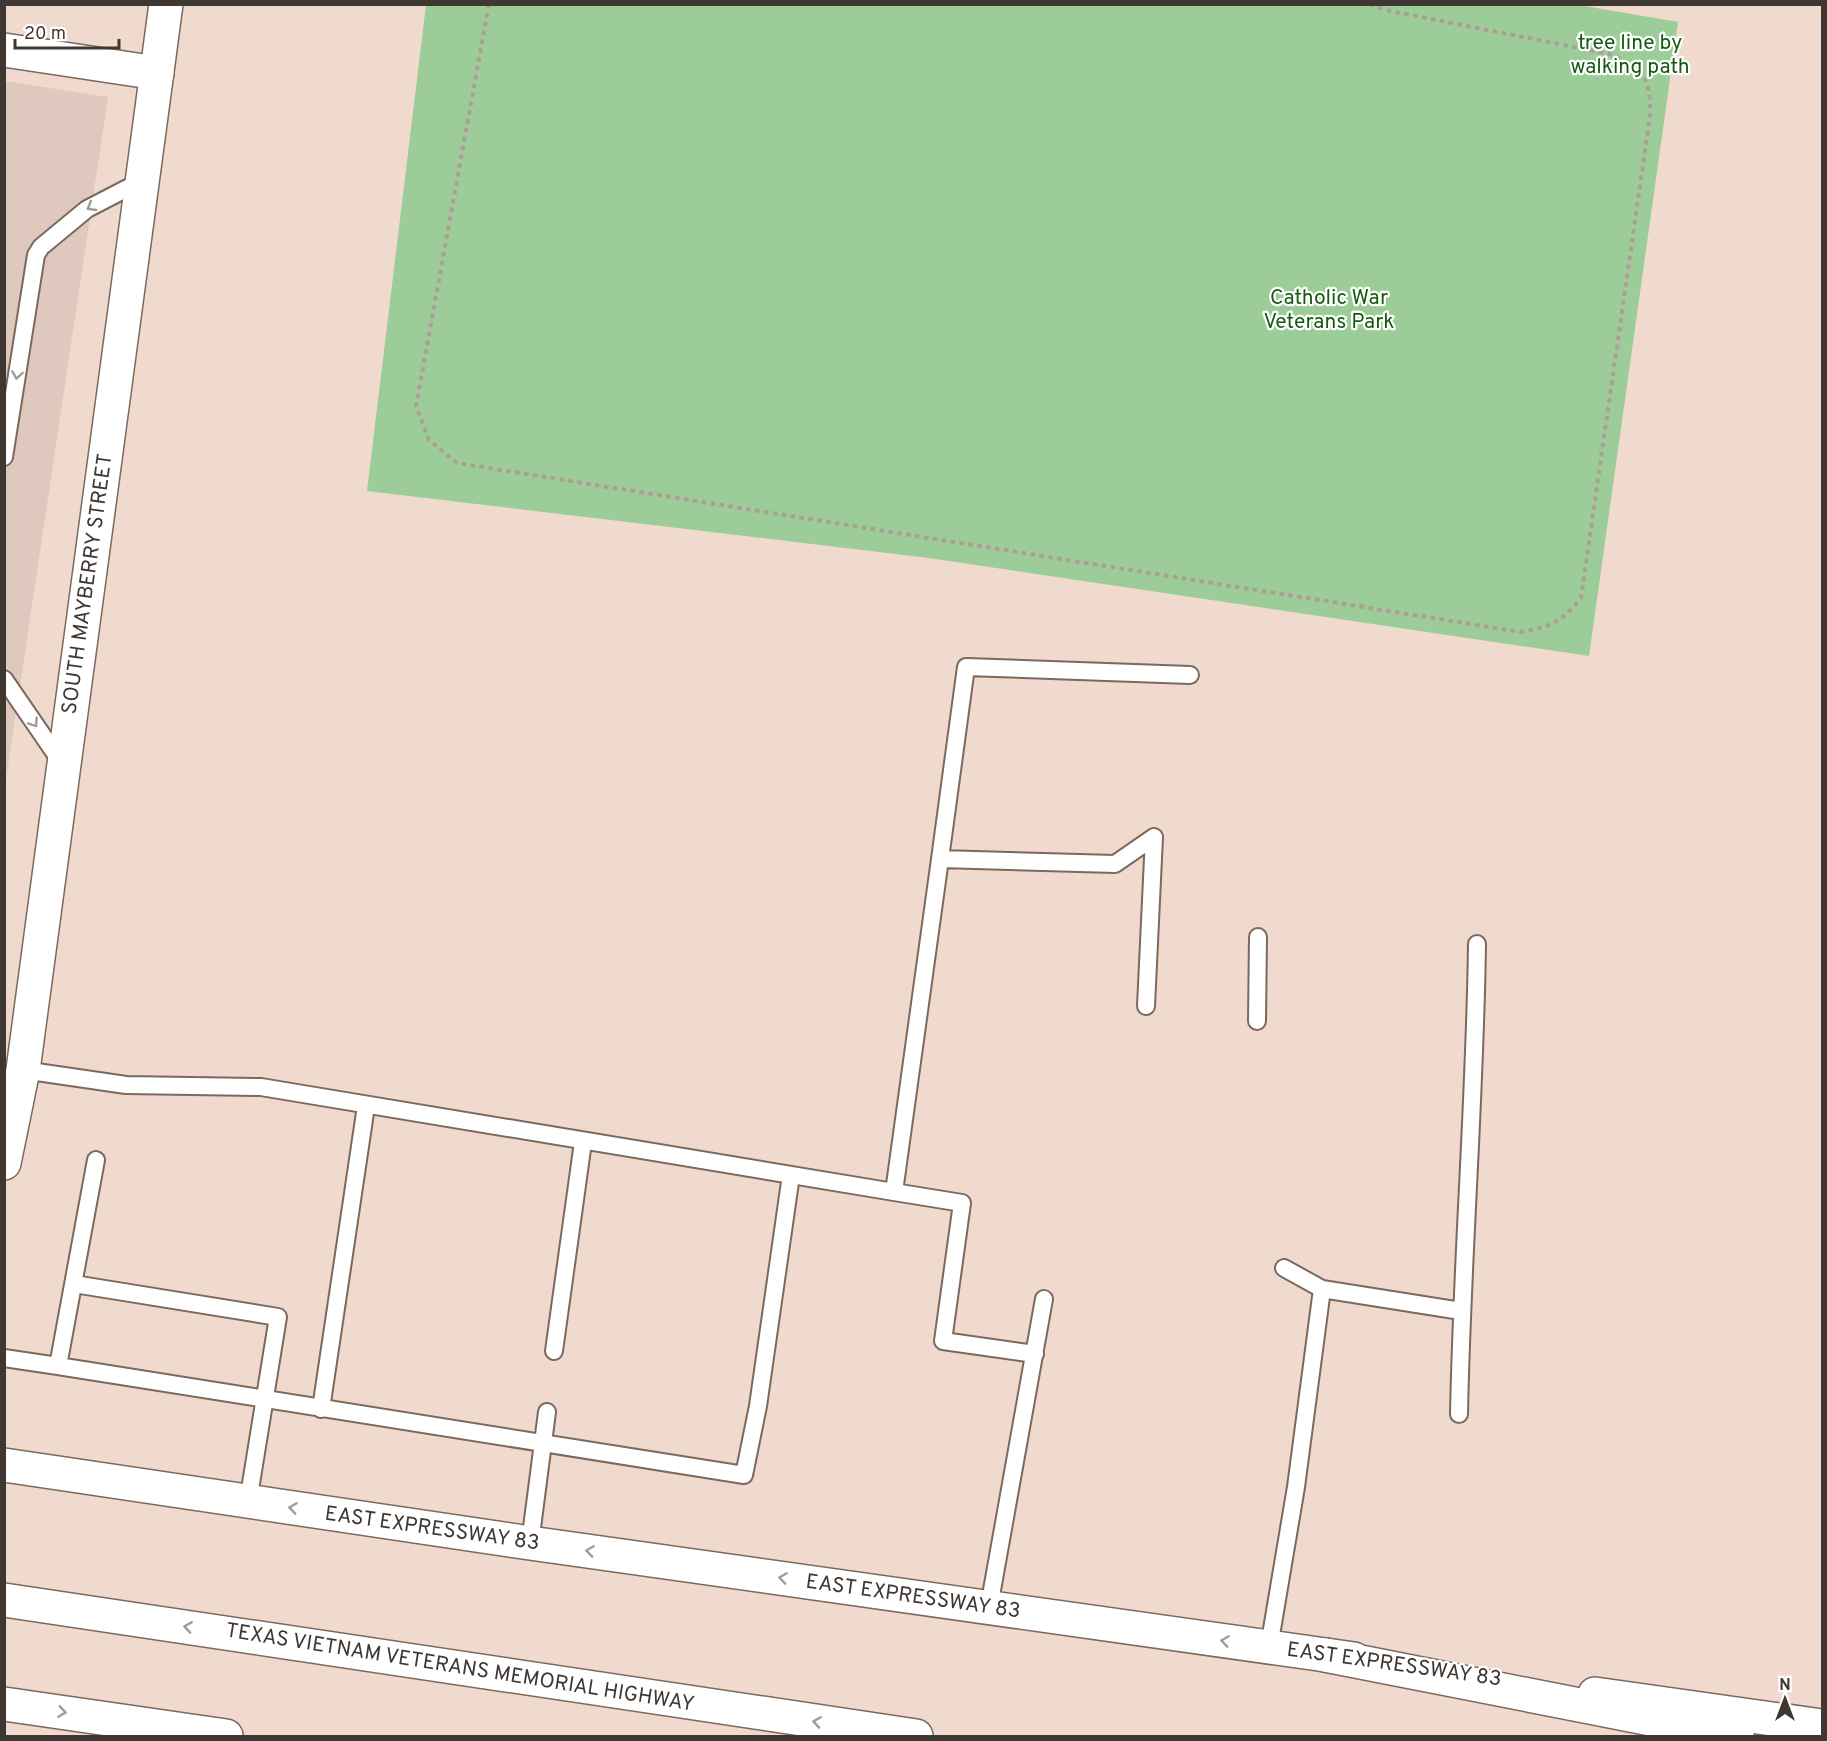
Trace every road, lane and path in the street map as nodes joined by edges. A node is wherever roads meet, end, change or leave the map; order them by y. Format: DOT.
graph roads {
  1 [pos="166,4"];
  2 [pos="489,4"];
  3 [pos="1370,4"];
  4 [pos="4,50"];
  5 [pos="157,74"];
  6 [pos="142,180"];
  7 [pos="4,457"];
  8 [pos="1190,675"];
  9 [pos="4,679"];
  10 [pos="64,766"];
  11 [pos="940,859"];
  12 [pos="1258,937"];
  13 [pos="1477,944"];
  14 [pos="1146,1006"];
  15 [pos="1257,1021"];
  16 [pos="23,1070"];
  17 [pos="366,1106"];
  18 [pos="583,1142"];
  19 [pos="5,1160"];
  20 [pos="96,1161"];
  21 [pos="791,1175"];
  22 [pos="894,1192"];
  23 [pos="1284,1268"];
  24 [pos="74,1284"];
  25 [pos="1322,1289"];
  26 [pos="1044,1299"];
  27 [pos="1461,1311"];
  28 [pos="554,1350"];
  29 [pos="1035,1354"];
  30 [pos="4,1358"];
  31 [pos="58,1366"];
  32 [pos="264,1400"];
  33 [pos="321,1409"];
  34 [pos="547,1412"];
  35 [pos="1459,1414"];
  36 [pos="543,1443"];
  37 [pos="4,1465"];
  38 [pos="248,1502"];
  39 [pos="530,1543"];
  40 [pos="4,1600"];
  41 [pos="989,1607"];
  42 [pos="1269,1647"];
  43 [pos="1325,1655"];
  44 [pos="4,1704"];
  45 [pos="1822,1726"];
  46 [pos="226,1737"];
  47 [pos="916,1737"];
  48 [pos="1737,1737"];
  1 -- 5 [label="main road, SOUTH MAYBERRY STREET"];
  2 -- 3 [label="path"];
  4 -- 5 [label="main road"];
  5 -- 6 [label="main road, SOUTH MAYBERRY STREET"];
  6 -- 7 [label="lane, one-way"];
  6 -- 10 [label="main road, SOUTH MAYBERRY STREET"];
  8 -- 11 [label="lane"];
  9 -- 10 [label="lane, one-way"];
  10 -- 16 [label="main road, SOUTH MAYBERRY STREET"];
  11 -- 14 [label="lane"];
  11 -- 22 [label="lane"];
  12 -- 15 [label="lane"];
  13 -- 27 [label="lane"];
  16 -- 17 [label="lane"];
  16 -- 19 [label="main road, SOUTH MAYBERRY STREET"];
  17 -- 18 [label="lane"];
  17 -- 33 [label="lane"];
  18 -- 21 [label="lane"];
  18 -- 28 [label="lane"];
  20 -- 24 [label="lane"];
  21 -- 22 [label="lane"];
  21 -- 36 [label="lane"];
  22 -- 29 [label="lane"];
  23 -- 25 [label="lane"];
  24 -- 31 [label="lane"];
  24 -- 32 [label="lane"];
  25 -- 27 [label="lane"];
  25 -- 42 [label="lane"];
  26 -- 29 [label="lane"];
  27 -- 35 [label="lane"];
  29 -- 41 [label="lane"];
  30 -- 31 [label="lane"];
  31 -- 32 [label="lane"];
  32 -- 33 [label="lane"];
  32 -- 38 [label="lane"];
  33 -- 36 [label="lane"];
  34 -- 36 [label="lane"];
  36 -- 39 [label="lane"];
  37 -- 38 [label="main road, EAST EXPRESSWAY 83"];
  39 -- 38 [label="main road, EAST EXPRESSWAY 83, one-way"];
  41 -- 39 [label="main road, EAST EXPRESSWAY 83, one-way"];
  47 -- 40 [label="main road, TEXAS VIETNAM VETERANS MEMORIAL HIGHWAY, one-way"];
  42 -- 41 [label="main road, EAST EXPRESSWAY 83, one-way"];
  42 -- 43 [label="main road, EAST EXPRESSWAY 83"];
  43 -- 45 [label="main road, EAST EXPRESSWAY 83"];
  43 -- 48 [label="main road"];
  44 -- 46 [label="main road, one-way"];
}
